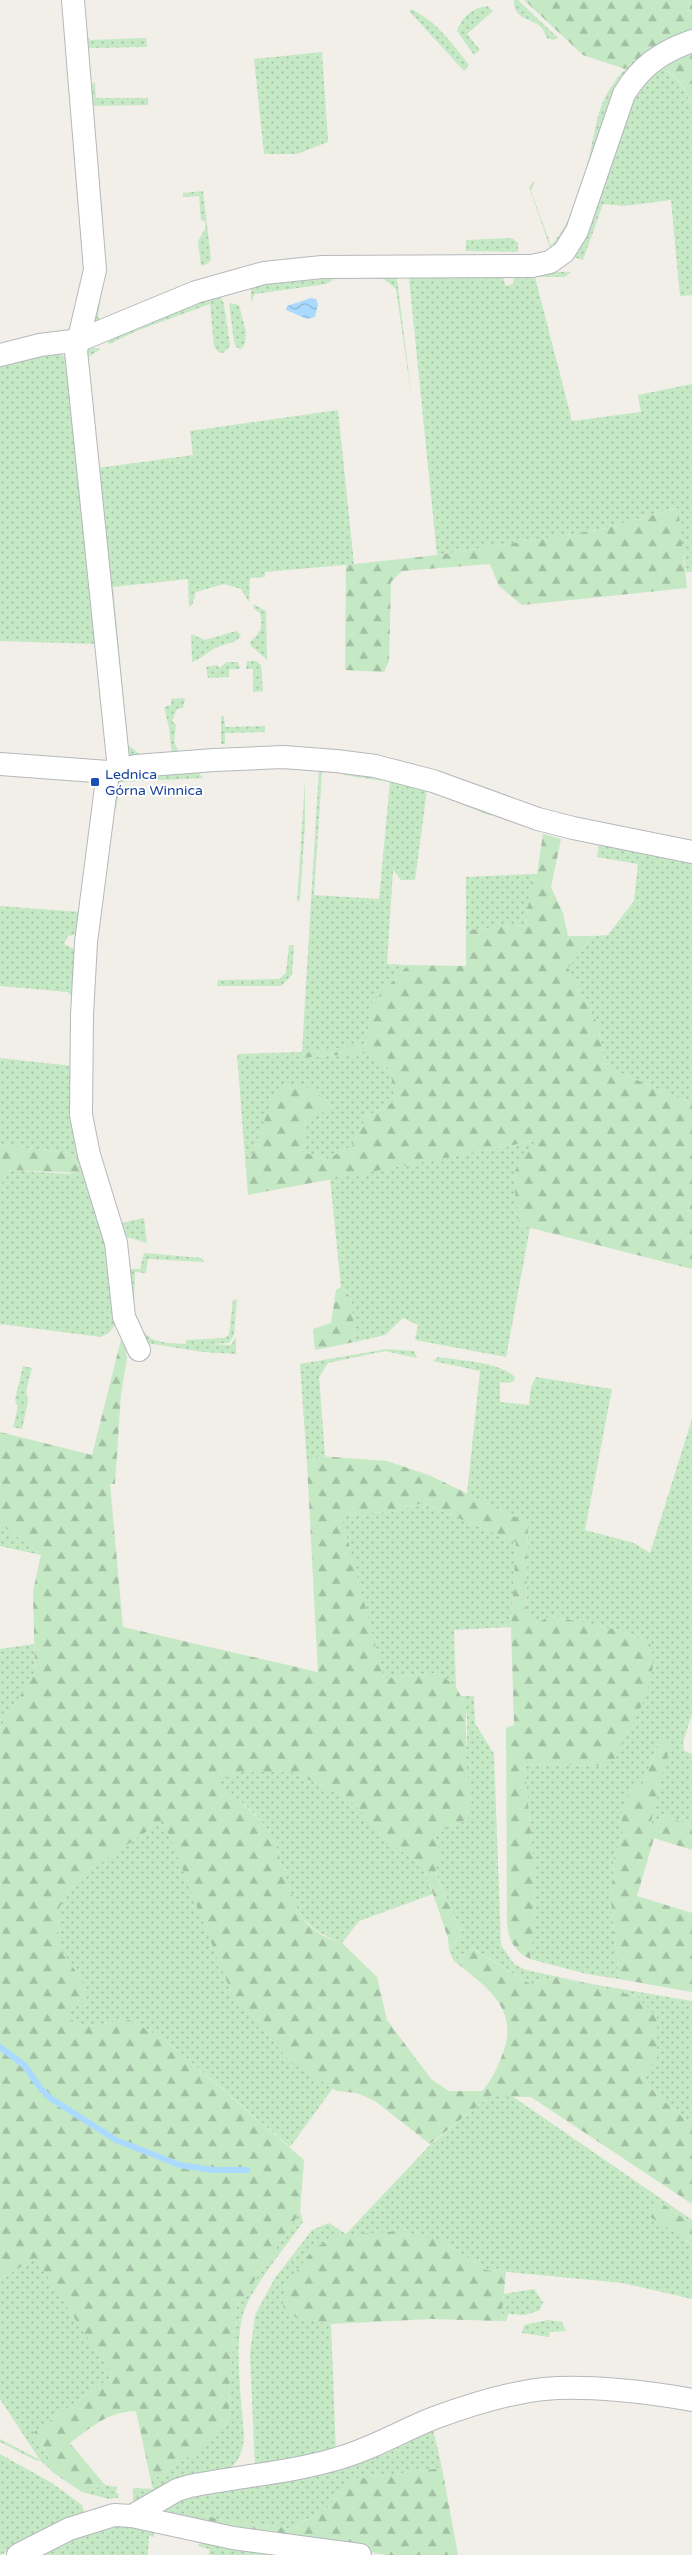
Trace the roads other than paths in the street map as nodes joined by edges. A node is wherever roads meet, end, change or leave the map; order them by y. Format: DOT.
graph roads {
  1 [pos="72,0"];
  2 [pos="692,41"];
  3 [pos="80,340"];
  4 [pos="0,355"];
  5 [pos="0,764"];
  6 [pos="114,770"];
  7 [pos="692,852"];
  8 [pos="139,1350"];
  9 [pos="692,2400"];
  10 [pos="132,2516"];
  11 [pos="18,2555"];
  12 [pos="360,2555"];
  1 -- 3 [label="street"];
  2 -- 3 [label="street"];
  3 -- 4 [label="street"];
  3 -- 6 [label="street"];
  5 -- 6 [label="street"];
  6 -- 7 [label="street"];
  6 -- 8 [label="street"];
  9 -- 10 [label="street"];
  10 -- 11 [label="street"];
  10 -- 12 [label="street"];
}
